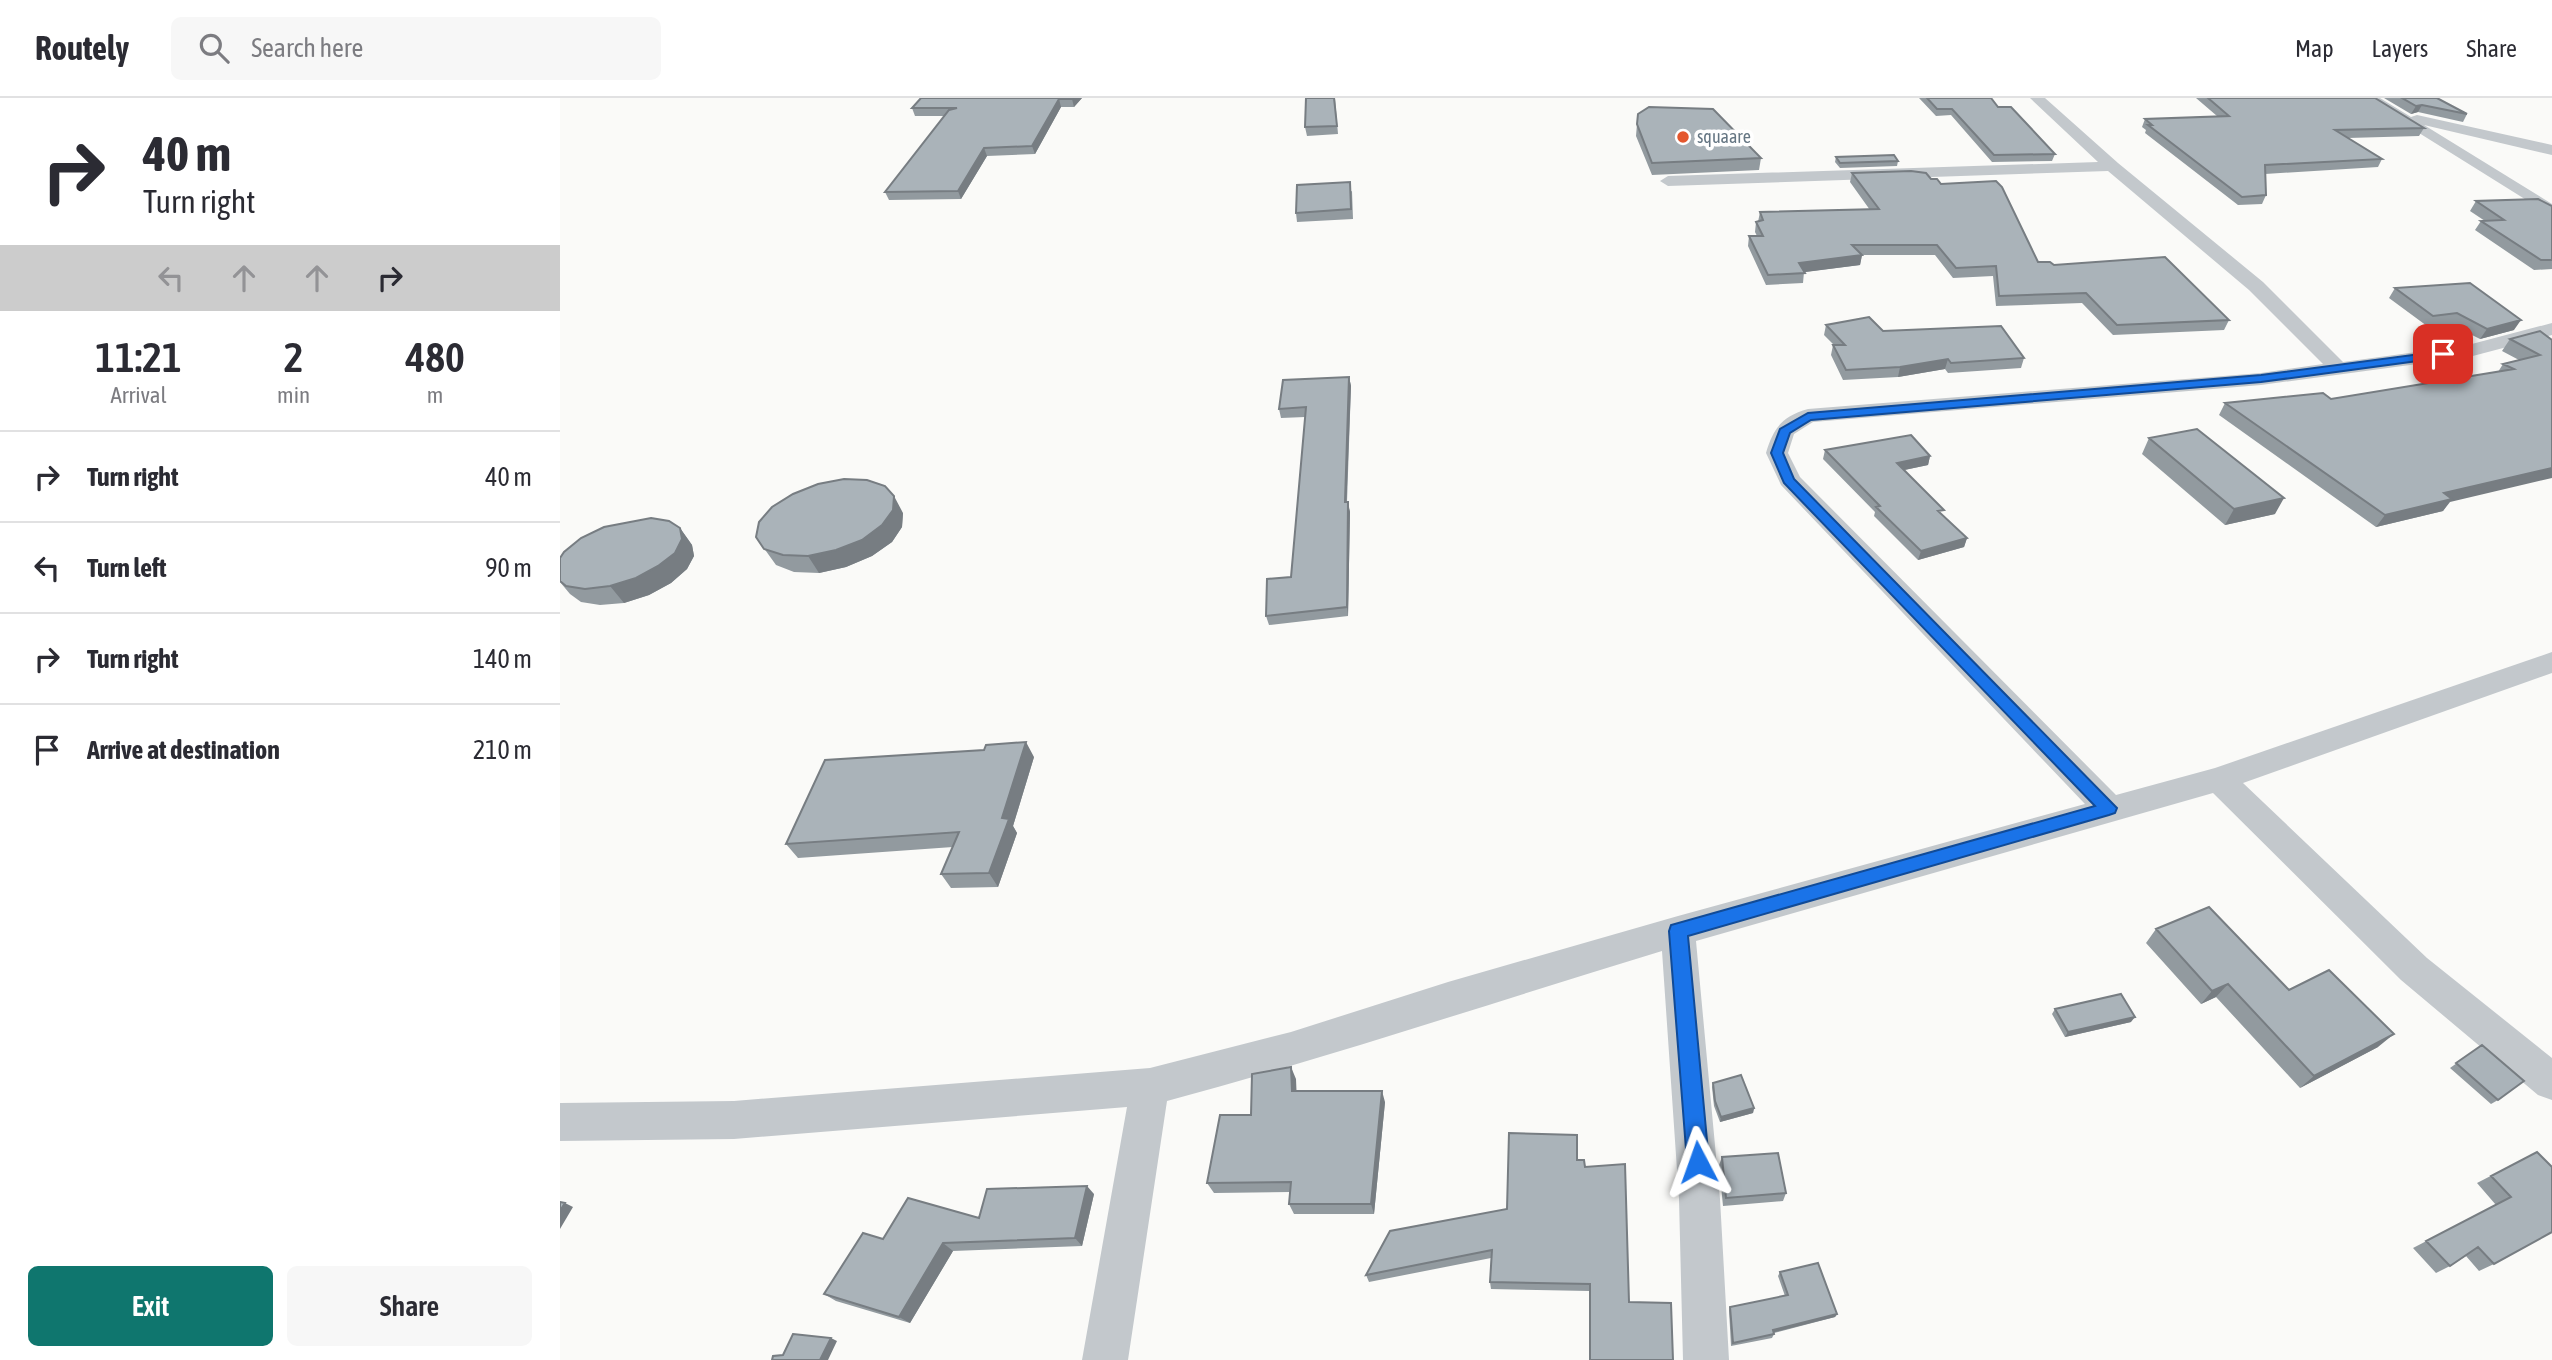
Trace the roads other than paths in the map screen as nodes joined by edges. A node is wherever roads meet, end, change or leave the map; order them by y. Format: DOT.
graph roads {
  1 [pos="2037,98"];
  2 [pos="2370,98"];
  3 [pos="2392,113"];
  4 [pos="2552,150"];
  5 [pos="2112,166"];
  6 [pos="1668,181"];
  7 [pos="2552,211"];
  8 [pos="2552,329"];
  9 [pos="2339,369"];
  10 [pos="2552,662"];
  11 [pos="2219,779"];
  12 [pos="2109,808"];
  13 [pos="1678,931"];
  14 [pos="2552,1082"];
  15 [pos="1150,1087"];
  16 [pos="560,1122"];
  17 [pos="1105,1360"];
  18 [pos="1706,1360"];
  1 -- 5 [label="street"];
  2 -- 3 [label="street"];
  3 -- 4 [label="street"];
  3 -- 7 [label="street"];
  5 -- 6 [label="street"];
  5 -- 9 [label="street"];
  8 -- 9 [label="street"];
  9 -- 12 [label="street"];
  10 -- 11 [label="street"];
  11 -- 12 [label="street"];
  11 -- 14 [label="street"];
  12 -- 13 [label="street"];
  13 -- 15 [label="street"];
  13 -- 18 [label="street"];
  15 -- 16 [label="street"];
  15 -- 17 [label="street"];
}
